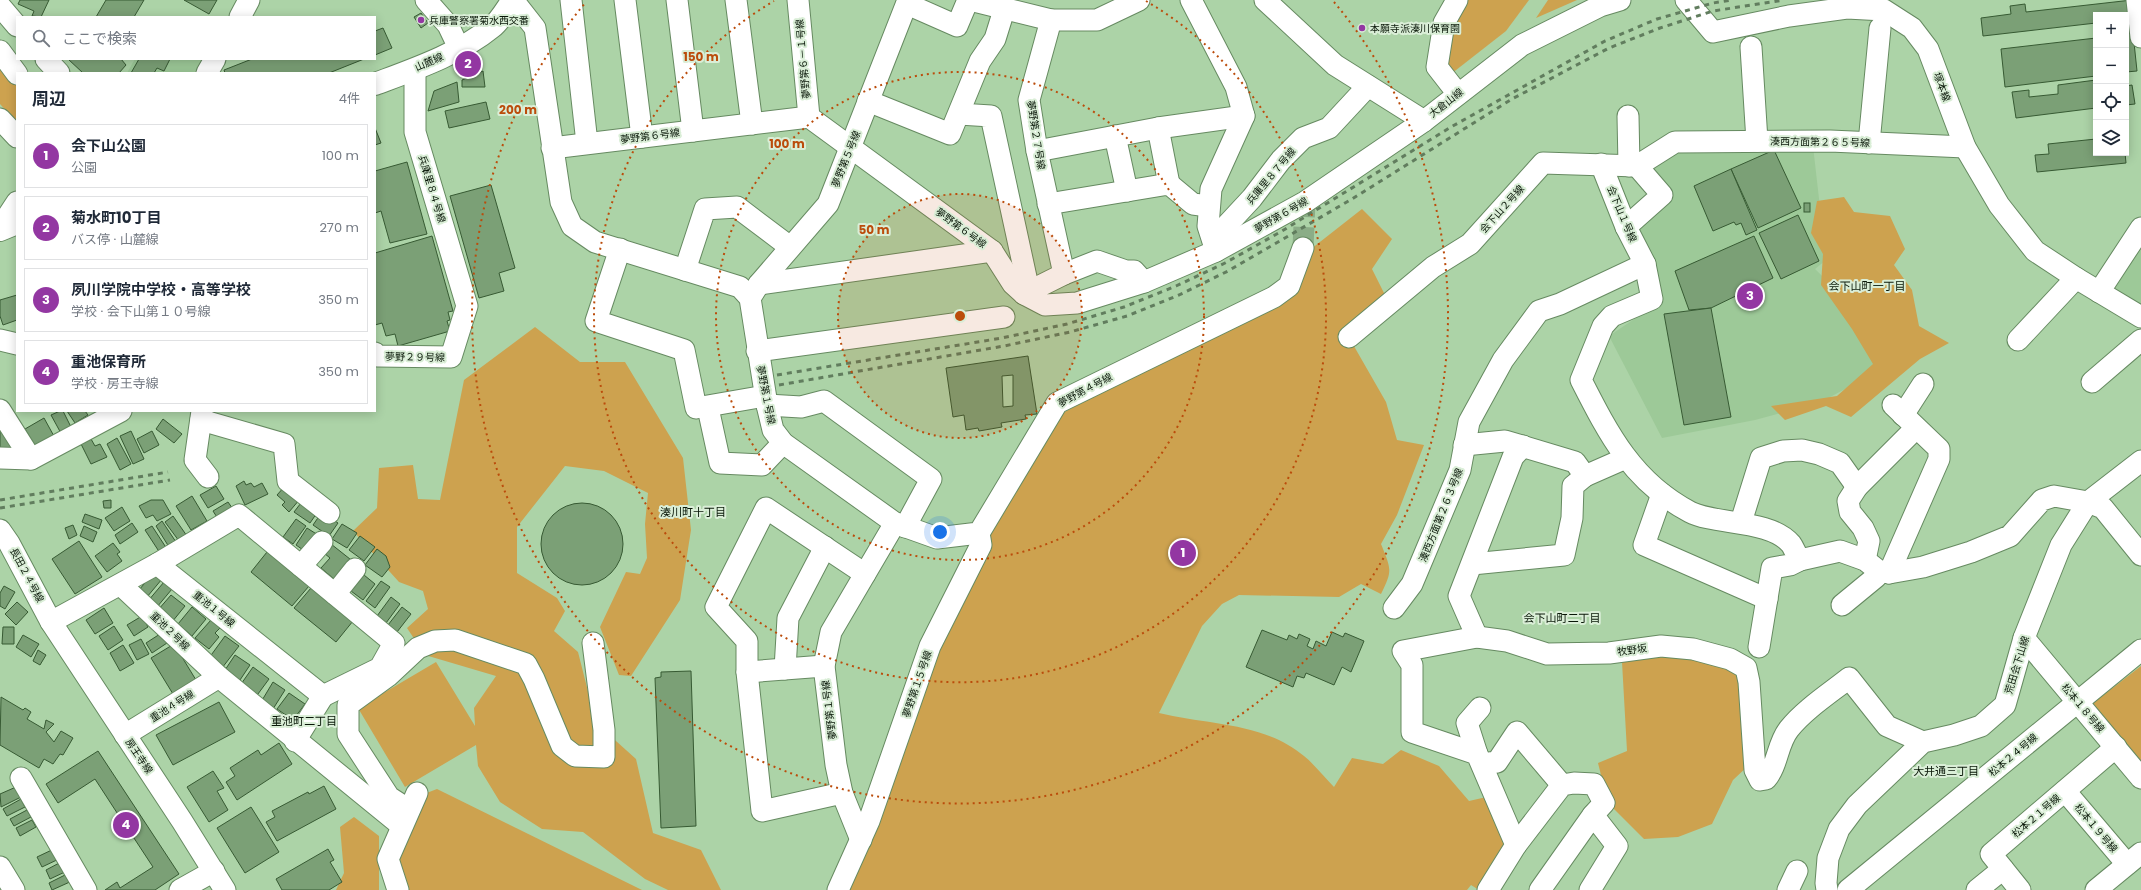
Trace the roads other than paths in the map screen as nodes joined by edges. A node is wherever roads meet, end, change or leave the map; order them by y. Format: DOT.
graph roads {
  1 [pos="250,0"];
  2 [pos="426,0"];
  3 [pos="513,0"];
  4 [pos="570,0"];
  5 [pos="625,0"];
  6 [pos="677,0"];
  7 [pos="736,0"];
  8 [pos="798,0"];
  9 [pos="969,0"];
  10 [pos="1139,0"];
  11 [pos="1191,0"];
  12 [pos="1265,0"];
  13 [pos="1457,0"];
  14 [pos="1620,0"];
  15 [pos="1686,0"];
  16 [pos="2137,0"];
  17 [pos="907,2"];
  18 [pos="0,6"];
  19 [pos="1004,10"];
  20 [pos="241,16"];
  21 [pos="1051,20"];
  22 [pos="16,25"];
  23 [pos="1880,28"];
  24 [pos="2141,37"];
  25 [pos="1751,47"];
  26 [pos="460,48"];
  27 [pos="47,60"];
  28 [pos="9,63"];
  29 [pos="414,69"];
  30 [pos="25,72"];
  31 [pos="58,72"];
  32 [pos="376,84"];
  33 [pos="1368,86"];
  34 [pos="1458,94"];
  35 [pos="868,101"];
  36 [pos="959,114"];
  37 [pos="1244,116"];
  38 [pos="1628,116"];
  39 [pos="809,117"];
  40 [pos="0,119"];
  41 [pos="1424,121"];
  42 [pos="752,124"];
  43 [pos="1158,128"];
  44 [pos="693,131"];
  45 [pos="16,136"];
  46 [pos="1115,136"];
  47 [pos="642,137"];
  48 [pos="1757,142"];
  49 [pos="587,143"];
  50 [pos="1869,143"];
  51 [pos="1965,147"];
  52 [pos="552,148"];
  53 [pos="851,148"];
  54 [pos="1037,151"];
  55 [pos="1601,164"];
  56 [pos="1633,166"];
  57 [pos="1169,184"];
  58 [pos="1127,191"];
  59 [pos="16,204"];
  60 [pos="1048,204"];
  61 [pos="1208,206"];
  62 [pos="16,223"];
  63 [pos="1626,227"];
  64 [pos="2141,228"];
  65 [pos="0,229"];
  66 [pos="1215,246"];
  67 [pos="790,247"];
  68 [pos="1304,248"];
  69 [pos="620,250"];
  70 [pos="992,251"];
  71 [pos="1644,264"];
  72 [pos="685,270"];
  73 [pos="1064,274"];
  74 [pos="2076,278"];
  75 [pos="1144,282"];
  76 [pos="754,291"];
  77 [pos="2099,292"];
  78 [pos="1027,293"];
  79 [pos="467,306"];
  80 [pos="1004,317"];
  81 [pos="2141,317"];
  82 [pos="1349,337"];
  83 [pos="0,340"];
  84 [pos="2018,340"];
  85 [pos="2141,340"];
  86 [pos="16,344"];
  87 [pos="757,351"];
  88 [pos="376,354"];
  89 [pos="2092,382"];
  90 [pos="1923,384"];
  91 [pos="766,401"];
  92 [pos="708,408"];
  93 [pos="0,410"];
  94 [pos="118,412"];
  95 [pos="201,416"];
  96 [pos="1904,416"];
  97 [pos="783,443"];
  98 [pos="1464,446"];
  99 [pos="1523,446"];
  100 [pos="0,458"];
  101 [pos="1626,458"];
  102 [pos="31,459"];
  103 [pos="2141,461"];
  104 [pos="1585,476"];
  105 [pos="208,477"];
  106 [pos="1857,487"];
  107 [pos="1662,494"];
  108 [pos="2088,502"];
  109 [pos="329,513"];
  110 [pos="1741,522"];
  111 [pos="900,525"];
  112 [pos="979,533"];
  113 [pos="322,542"];
  114 [pos="3,543"];
  115 [pos="825,547"];
  116 [pos="2140,552"];
  117 [pos="1800,560"];
  118 [pos="157,564"];
  119 [pos="1472,564"];
  120 [pos="301,566"];
  121 [pos="1877,568"];
  122 [pos="355,569"];
  123 [pos="865,574"];
  124 [pos="121,585"];
  125 [pos="335,594"];
  126 [pos="1767,599"];
  127 [pos="1842,605"];
  128 [pos="1394,608"];
  129 [pos="51,622"];
  130 [pos="1477,637"];
  131 [pos="2024,638"];
  132 [pos="593,643"];
  133 [pos="1760,647"];
  134 [pos="2141,650"];
  135 [pos="824,666"];
  136 [pos="785,669"];
  137 [pos="747,672"];
  138 [pos="219,678"];
  139 [pos="323,696"];
  140 [pos="2078,700"];
  141 [pos="1480,708"];
  142 [pos="125,735"];
  143 [pos="295,741"];
  144 [pos="1923,742"];
  145 [pos="2116,747"];
  146 [pos="1480,759"];
  147 [pos="21,778"];
  148 [pos="2141,778"];
  149 [pos="1562,785"];
  150 [pos="2065,791"];
  151 [pos="842,793"];
  152 [pos="409,810"];
  153 [pos="1593,815"];
  154 [pos="861,840"];
  155 [pos="1516,844"];
  156 [pos="2134,858"];
  157 [pos="0,867"];
  158 [pos="2003,869"];
  159 [pos="1797,870"];
  160 [pos="214,871"];
  161 [pos="14,890"];
  162 [pos="86,890"];
  163 [pos="180,890"];
  164 [pos="225,890"];
  165 [pos="398,890"];
  166 [pos="838,890"];
  167 [pos="1488,890"];
  168 [pos="1540,890"];
  169 [pos="1590,890"];
  170 [pos="1788,890"];
  171 [pos="1827,890"];
  172 [pos="1848,890"];
  173 [pos="1977,890"];
  174 [pos="2020,890"];
  175 [pos="2096,890"];
  1 -- 20 [label="street"];
  2 -- 26 [label="street"];
  3 -- 26 [label="main road, 山麓線"];
  3 -- 52 [label="street"];
  4 -- 49 [label="street"];
  5 -- 47 [label="street"];
  6 -- 44 [label="street"];
  7 -- 42 [label="street"];
  8 -- 39 [label="street, 夢野第６－１号線"];
  9 -- 17 [label="street"];
  9 -- 19 [label="street"];
  10 -- 21 [label="street"];
  11 -- 37 [label="street"];
  12 -- 33 [label="street, 大倉山線"];
  13 -- 34 [label="street"];
  14 -- 34 [label="street, 大倉山線"];
  15 -- 51 [label="street, 塚本線"];
  16 -- 24 [label="street"];
  17 -- 35 [label="street, 夢野第５号線"];
  18 -- 22 [label="street"];
  19 -- 21 [label="street"];
  19 -- 36 [label="street"];
  21 -- 54 [label="street, 夢野第２７号線"];
  23 -- 50 [label="street"];
  25 -- 48 [label="street"];
  26 -- 29 [label="main road, 山麓線"];
  27 -- 31 [label="street"];
  28 -- 30 [label="street"];
  29 -- 32 [label="main road, 山麓線"];
  29 -- 79 [label="street, 兵庫里８４号線"];
  33 -- 41 [label="street, 大倉山線"];
  33 -- 66 [label="street, 兵庫里８７号線"];
  34 -- 41 [label="street, 大倉山線"];
  35 -- 36 [label="street"];
  35 -- 53 [label="street, 夢野第５号線"];
  36 -- 78 [label="street"];
  37 -- 43 [label="street"];
  37 -- 61 [label="street"];
  38 -- 56 [label="street"];
  39 -- 42 [label="street, 夢野第６号線"];
  39 -- 53 [label="street, 夢野第６号線"];
  40 -- 45 [label="street"];
  41 -- 66 [label="street, 夢野第６号線"];
  42 -- 44 [label="street, 夢野第６号線"];
  43 -- 46 [label="street"];
  43 -- 57 [label="street"];
  44 -- 47 [label="street, 夢野第６号線"];
  46 -- 54 [label="street"];
  46 -- 58 [label="street"];
  47 -- 49 [label="street, 夢野第６号線"];
  48 -- 50 [label="street, 湊西方面第２６５号線"];
  48 -- 56 [label="street, 湊西方面第２６５号線"];
  49 -- 52 [label="street, 夢野第６号線"];
  50 -- 51 [label="street, 湊西方面第２６５号線"];
  51 -- 74 [label="street, 塚本線"];
  52 -- 69 [label="street"];
  53 -- 67 [label="street, 夢野第５号線"];
  53 -- 70 [label="street, 夢野第６号線"];
  54 -- 60 [label="street, 夢野第２７号線"];
  55 -- 56 [label="street, 会下山２号線"];
  55 -- 63 [label="street, 会下山１号線"];
  55 -- 82 [label="street, 会下山２号線"];
  56 -- 63 [label="street"];
  57 -- 58 [label="street"];
  57 -- 61 [label="street"];
  58 -- 60 [label="street"];
  59 -- 65 [label="street"];
  60 -- 73 [label="street, 夢野第２７号線"];
  61 -- 66 [label="street"];
  62 -- 65 [label="main road"];
  63 -- 71 [label="street, 会下山１号線"];
  64 -- 77 [label="street"];
  66 -- 75 [label="street, 夢野第６号線"];
  67 -- 72 [label="street"];
  67 -- 76 [label="street, 夢野第５号線"];
  68 -- 112 [label="street, 夢野第４号線"];
  69 -- 72 [label="street"];
  69 -- 92 [label="street"];
  70 -- 76 [label="street"];
  70 -- 78 [label="street, 夢野第６号線"];
  71 -- 98 [label="street, 湊西方面第２６３号線"];
  71 -- 101 [label="street, 会下山１号線"];
  72 -- 76 [label="street"];
  73 -- 75 [label="street"];
  73 -- 78 [label="street"];
  74 -- 77 [label="street, 塚本線"];
  74 -- 84 [label="street"];
  75 -- 78 [label="street, 夢野第６号線"];
  76 -- 87 [label="street, 夢野第１号線"];
  77 -- 81 [label="street, 塚本線"];
  79 -- 88 [label="street, 夢野２９号線"];
  80 -- 87 [label="street"];
  83 -- 86 [label="street"];
  85 -- 89 [label="street"];
  87 -- 91 [label="street, 夢野第１号線"];
  90 -- 96 [label="street"];
  91 -- 92 [label="street"];
  91 -- 97 [label="street, 夢野第１号線"];
  91 -- 111 [label="street"];
  92 -- 97 [label="street"];
  93 -- 102 [label="street"];
  94 -- 102 [label="street"];
  95 -- 105 [label="street"];
  95 -- 109 [label="street"];
  96 -- 106 [label="street"];
  96 -- 121 [label="street"];
  97 -- 111 [label="street, 夢野第１号線"];
  98 -- 99 [label="street"];
  98 -- 128 [label="street, 湊西方面第２６３号線"];
  99 -- 104 [label="street"];
  99 -- 119 [label="street"];
  100 -- 102 [label="street"];
  101 -- 104 [label="street"];
  101 -- 107 [label="street"];
  103 -- 108 [label="street, 荒田会下山線"];
  104 -- 119 [label="street"];
  106 -- 110 [label="street"];
  106 -- 121 [label="street"];
  107 -- 110 [label="street"];
  107 -- 126 [label="street"];
  108 -- 116 [label="street"];
  108 -- 121 [label="street"];
  108 -- 131 [label="street, 荒田会下山線"];
  110 -- 117 [label="street"];
  111 -- 112 [label="street"];
  111 -- 123 [label="street, 夢野第１号線"];
  112 -- 154 [label="street, 夢野第１５号線"];
  113 -- 120 [label="street"];
  114 -- 129 [label="street, 長田２４号線"];
  115 -- 123 [label="street"];
  115 -- 136 [label="street"];
  115 -- 137 [label="street"];
  117 -- 121 [label="street"];
  117 -- 126 [label="street"];
  118 -- 120 [label="street"];
  118 -- 124 [label="street"];
  118 -- 139 [label="street, 重池１号線"];
  119 -- 130 [label="street"];
  120 -- 125 [label="street"];
  121 -- 127 [label="street"];
  122 -- 125 [label="street"];
  123 -- 135 [label="street, 夢野第１号線"];
  124 -- 129 [label="street"];
  124 -- 138 [label="street, 重池２号線"];
  125 -- 139 [label="street"];
  126 -- 133 [label="street"];
  129 -- 142 [label="street, 房王寺線"];
  130 -- 144 [label="street, 牧野坂"];
  130 -- 146 [label="street, 牧野坂"];
  131 -- 140 [label="street, 松本１８号線"];
  131 -- 144 [label="street, 荒田会下山線"];
  132 -- 152 [label="street"];
  134 -- 140 [label="street, 松本２４号線"];
  135 -- 136 [label="street"];
  135 -- 151 [label="street, 夢野第１号線"];
  136 -- 137 [label="street"];
  137 -- 151 [label="street"];
  138 -- 142 [label="street, 重池４号線"];
  138 -- 143 [label="street, 重池２号線"];
  139 -- 143 [label="street"];
  140 -- 145 [label="street, 松本１８号線"];
  140 -- 172 [label="street, 松本２４号線"];
  141 -- 146 [label="street"];
  142 -- 160 [label="street, 房王寺線"];
  143 -- 152 [label="street, 重池２号線"];
  144 -- 171 [label="street"];
  145 -- 148 [label="street, 松本１８号線"];
  145 -- 150 [label="street, 松本２１号線"];
  146 -- 149 [label="street"];
  146 -- 155 [label="street"];
  147 -- 162 [label="street"];
  149 -- 153 [label="street"];
  149 -- 155 [label="street"];
  150 -- 156 [label="street, 松本１９号線"];
  150 -- 158 [label="street, 松本２１号線"];
  151 -- 154 [label="street, 夢野第１号線"];
  152 -- 165 [label="street"];
  153 -- 168 [label="street"];
  153 -- 169 [label="street"];
  154 -- 166 [label="street, 夢野第１５号線"];
  155 -- 167 [label="street"];
  156 -- 175 [label="street"];
  157 -- 161 [label="street"];
  158 -- 173 [label="street"];
  158 -- 174 [label="street, 松本２１号線"];
  159 -- 170 [label="street"];
  160 -- 163 [label="street"];
  160 -- 164 [label="street, 房王寺線"];
}
